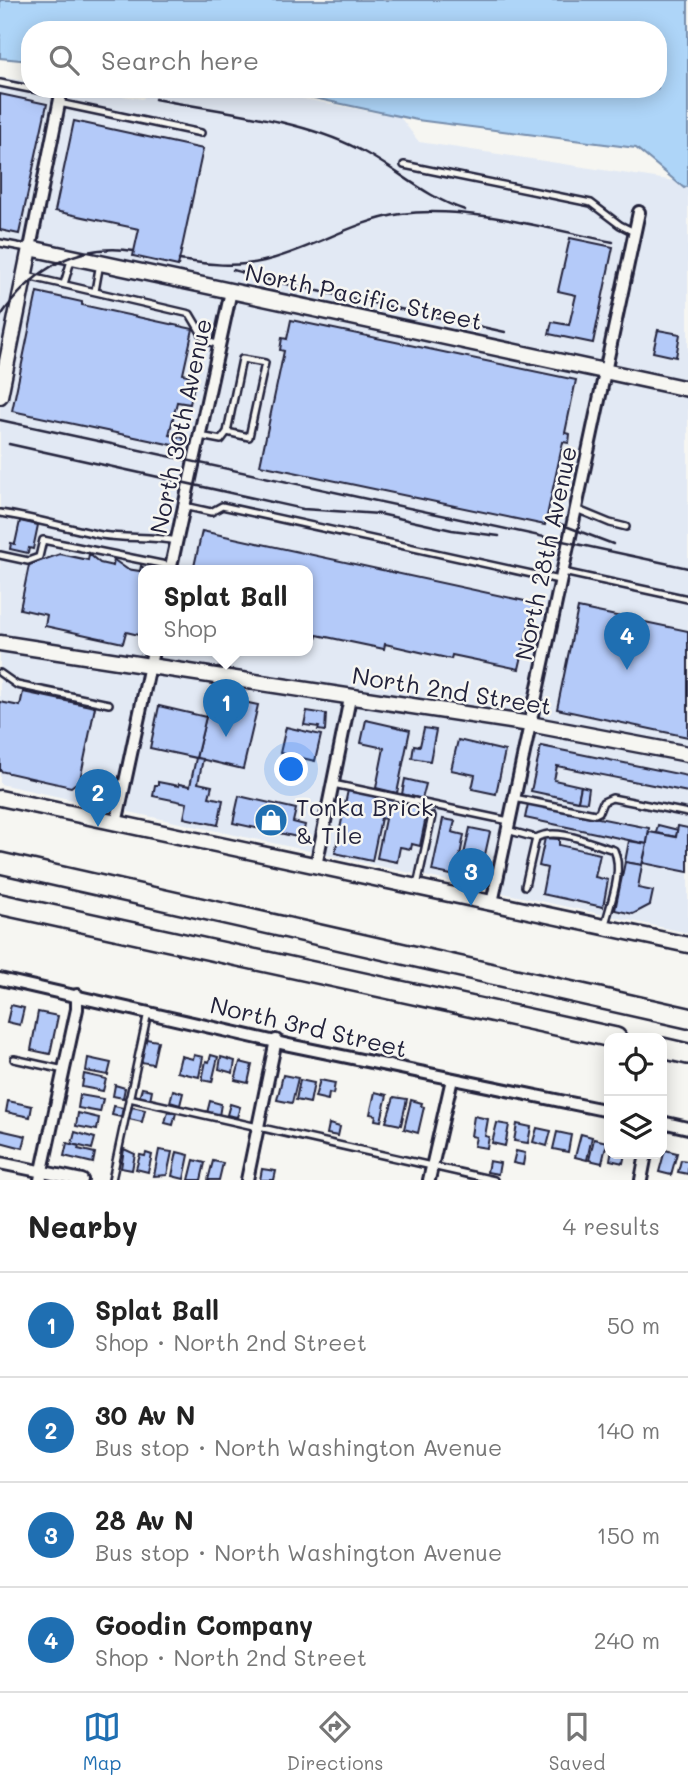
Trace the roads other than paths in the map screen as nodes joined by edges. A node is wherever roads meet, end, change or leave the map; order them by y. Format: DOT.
graph roads {
  1 [pos="0,83"];
  2 [pos="21,87"];
  3 [pos="57,98"];
  4 [pos="60,99"];
  5 [pos="201,133"];
  6 [pos="404,164"];
  7 [pos="639,212"];
  8 [pos="634,232"];
  9 [pos="0,243"];
  10 [pos="30,248"];
  11 [pos="72,256"];
  12 [pos="100,262"];
  13 [pos="24,276"];
  14 [pos="64,284"];
  15 [pos="95,291"];
  16 [pos="231,291"];
  17 [pos="220,345"];
  18 [pos="604,372"];
  19 [pos="688,389"];
  20 [pos="0,396"];
  21 [pos="227,432"];
  22 [pos="200,436"];
  23 [pos="184,506"];
  24 [pos="576,509"];
  25 [pos="0,513"];
  26 [pos="626,527"];
  27 [pos="177,541"];
  28 [pos="0,555"];
  29 [pos="157,565"];
  30 [pos="172,565"];
  31 [pos="562,576"];
  32 [pos="688,599"];
  33 [pos="0,643"];
  34 [pos="151,658"];
  35 [pos="0,673"];
  36 [pos="350,698"];
  37 [pos="109,704"];
  38 [pos="530,724"];
  39 [pos="688,754"];
  40 [pos="333,784"];
  41 [pos="514,797"];
  42 [pos="0,798"];
  43 [pos="688,813"];
  44 [pos="432,816"];
  45 [pos="116,824"];
  46 [pos="508,826"];
  47 [pos="536,838"];
  48 [pos="0,863"];
  49 [pos="316,866"];
  50 [pos="417,886"];
  51 [pos="525,886"];
  52 [pos="492,903"];
  53 [pos="0,904"];
  54 [pos="605,926"];
  55 [pos="688,945"];
  56 [pos="454,966"];
  57 [pos="0,979"];
  58 [pos="77,995"];
  59 [pos="688,1005"];
  60 [pos="149,1011"];
  61 [pos="688,1018"];
  62 [pos="604,1035"];
  63 [pos="276,1041"];
  64 [pos="667,1049"];
  65 [pos="688,1054"];
  66 [pos="14,1059"];
  67 [pos="64,1070"];
  68 [pos="452,1079"];
  69 [pos="129,1098"];
  70 [pos="604,1110"];
  71 [pos="667,1123"];
  72 [pos="257,1127"];
  73 [pos="688,1128"];
  74 [pos="645,1159"];
  75 [pos="0,1163"];
  76 [pos="432,1166"];
  77 [pos="41,1176"];
  78 [pos="82,1180"];
  79 [pos="112,1180"];
  80 [pos="247,1180"];
  81 [pos="429,1180"];
  82 [pos="494,1180"];
  83 [pos="641,1180"];
  1 -- 2 [label="lane"];
  3 -- 4 [label="lane"];
  4 -- 5 [label="lane"];
  4 -- 10 [label="street"];
  6 -- 8 [label="lane"];
  7 -- 8 [label="street, North 28th Avenue"];
  8 -- 18 [label="street, North 28th Avenue"];
  9 -- 10 [label="lane"];
  10 -- 11 [label="street, North Pacific Street"];
  10 -- 13 [label="street"];
  11 -- 12 [label="street, North Pacific Street"];
  11 -- 14 [label="lane"];
  12 -- 15 [label="lane"];
  12 -- 16 [label="street, North Pacific Street"];
  13 -- 14 [label="lane"];
  13 -- 20 [label="street"];
  14 -- 15 [label="lane"];
  15 -- 17 [label="lane"];
  16 -- 17 [label="street, North 30th Avenue"];
  16 -- 18 [label="street, North Pacific Street"];
  17 -- 22 [label="street, North 30th Avenue"];
  18 -- 19 [label="street, North Pacific Street"];
  18 -- 24 [label="street, North 28th Avenue"];
  21 -- 21 [label="lane"];
  21 -- 22 [label="lane"];
  22 -- 23 [label="street, North 30th Avenue"];
  23 -- 27 [label="street, North 30th Avenue"];
  23 -- 31 [label="lane"];
  24 -- 26 [label="lane"];
  24 -- 31 [label="street, North 28th Avenue"];
  25 -- 27 [label="lane"];
  27 -- 30 [label="street, North 30th Avenue"];
  28 -- 29 [label="lane"];
  31 -- 32 [label="lane"];
  31 -- 38 [label="street, North 28th Avenue"];
  33 -- 34 [label="street, North 2nd Street"];
  34 -- 36 [label="street, North 2nd Street"];
  34 -- 45 [label="street"];
  35 -- 37 [label="lane"];
  36 -- 38 [label="street, North 2nd Street"];
  36 -- 40 [label="street"];
  38 -- 39 [label="street, North 2nd Street"];
  38 -- 41 [label="street, North 28th Avenue"];
  40 -- 46 [label="lane"];
  40 -- 49 [label="street"];
  41 -- 43 [label="lane"];
  41 -- 46 [label="street, North 28th Avenue"];
  42 -- 45 [label="street"];
  44 -- 50 [label="lane"];
  45 -- 49 [label="street"];
  46 -- 47 [label="lane"];
  46 -- 52 [label="street, North 28th Avenue"];
  47 -- 51 [label="lane"];
  47 -- 54 [label="lane"];
  48 -- 56 [label="highway"];
  49 -- 50 [label="street"];
  50 -- 52 [label="street"];
  52 -- 54 [label="street"];
  53 -- 62 [label="highway"];
  54 -- 55 [label="street"];
  56 -- 59 [label="highway"];
  56 -- 61 [label="highway"];
  57 -- 58 [label="street, North 3rd Street"];
  58 -- 60 [label="street, North 3rd Street"];
  58 -- 67 [label="street"];
  60 -- 63 [label="street, North 3rd Street"];
  60 -- 69 [label="lane"];
  63 -- 68 [label="street, North 3rd Street"];
  63 -- 72 [label="street"];
  64 -- 65 [label="highway"];
  66 -- 67 [label="lane"];
  67 -- 77 [label="street"];
  68 -- 70 [label="street, North 3rd Street"];
  68 -- 76 [label="street"];
  69 -- 72 [label="lane"];
  69 -- 79 [label="lane"];
  71 -- 73 [label="street"];
  72 -- 76 [label="lane"];
  72 -- 80 [label="street"];
  74 -- 83 [label="street"];
  75 -- 77 [label="street"];
  76 -- 81 [label="street"];
  76 -- 82 [label="lane"];
  77 -- 78 [label="street"];
}
